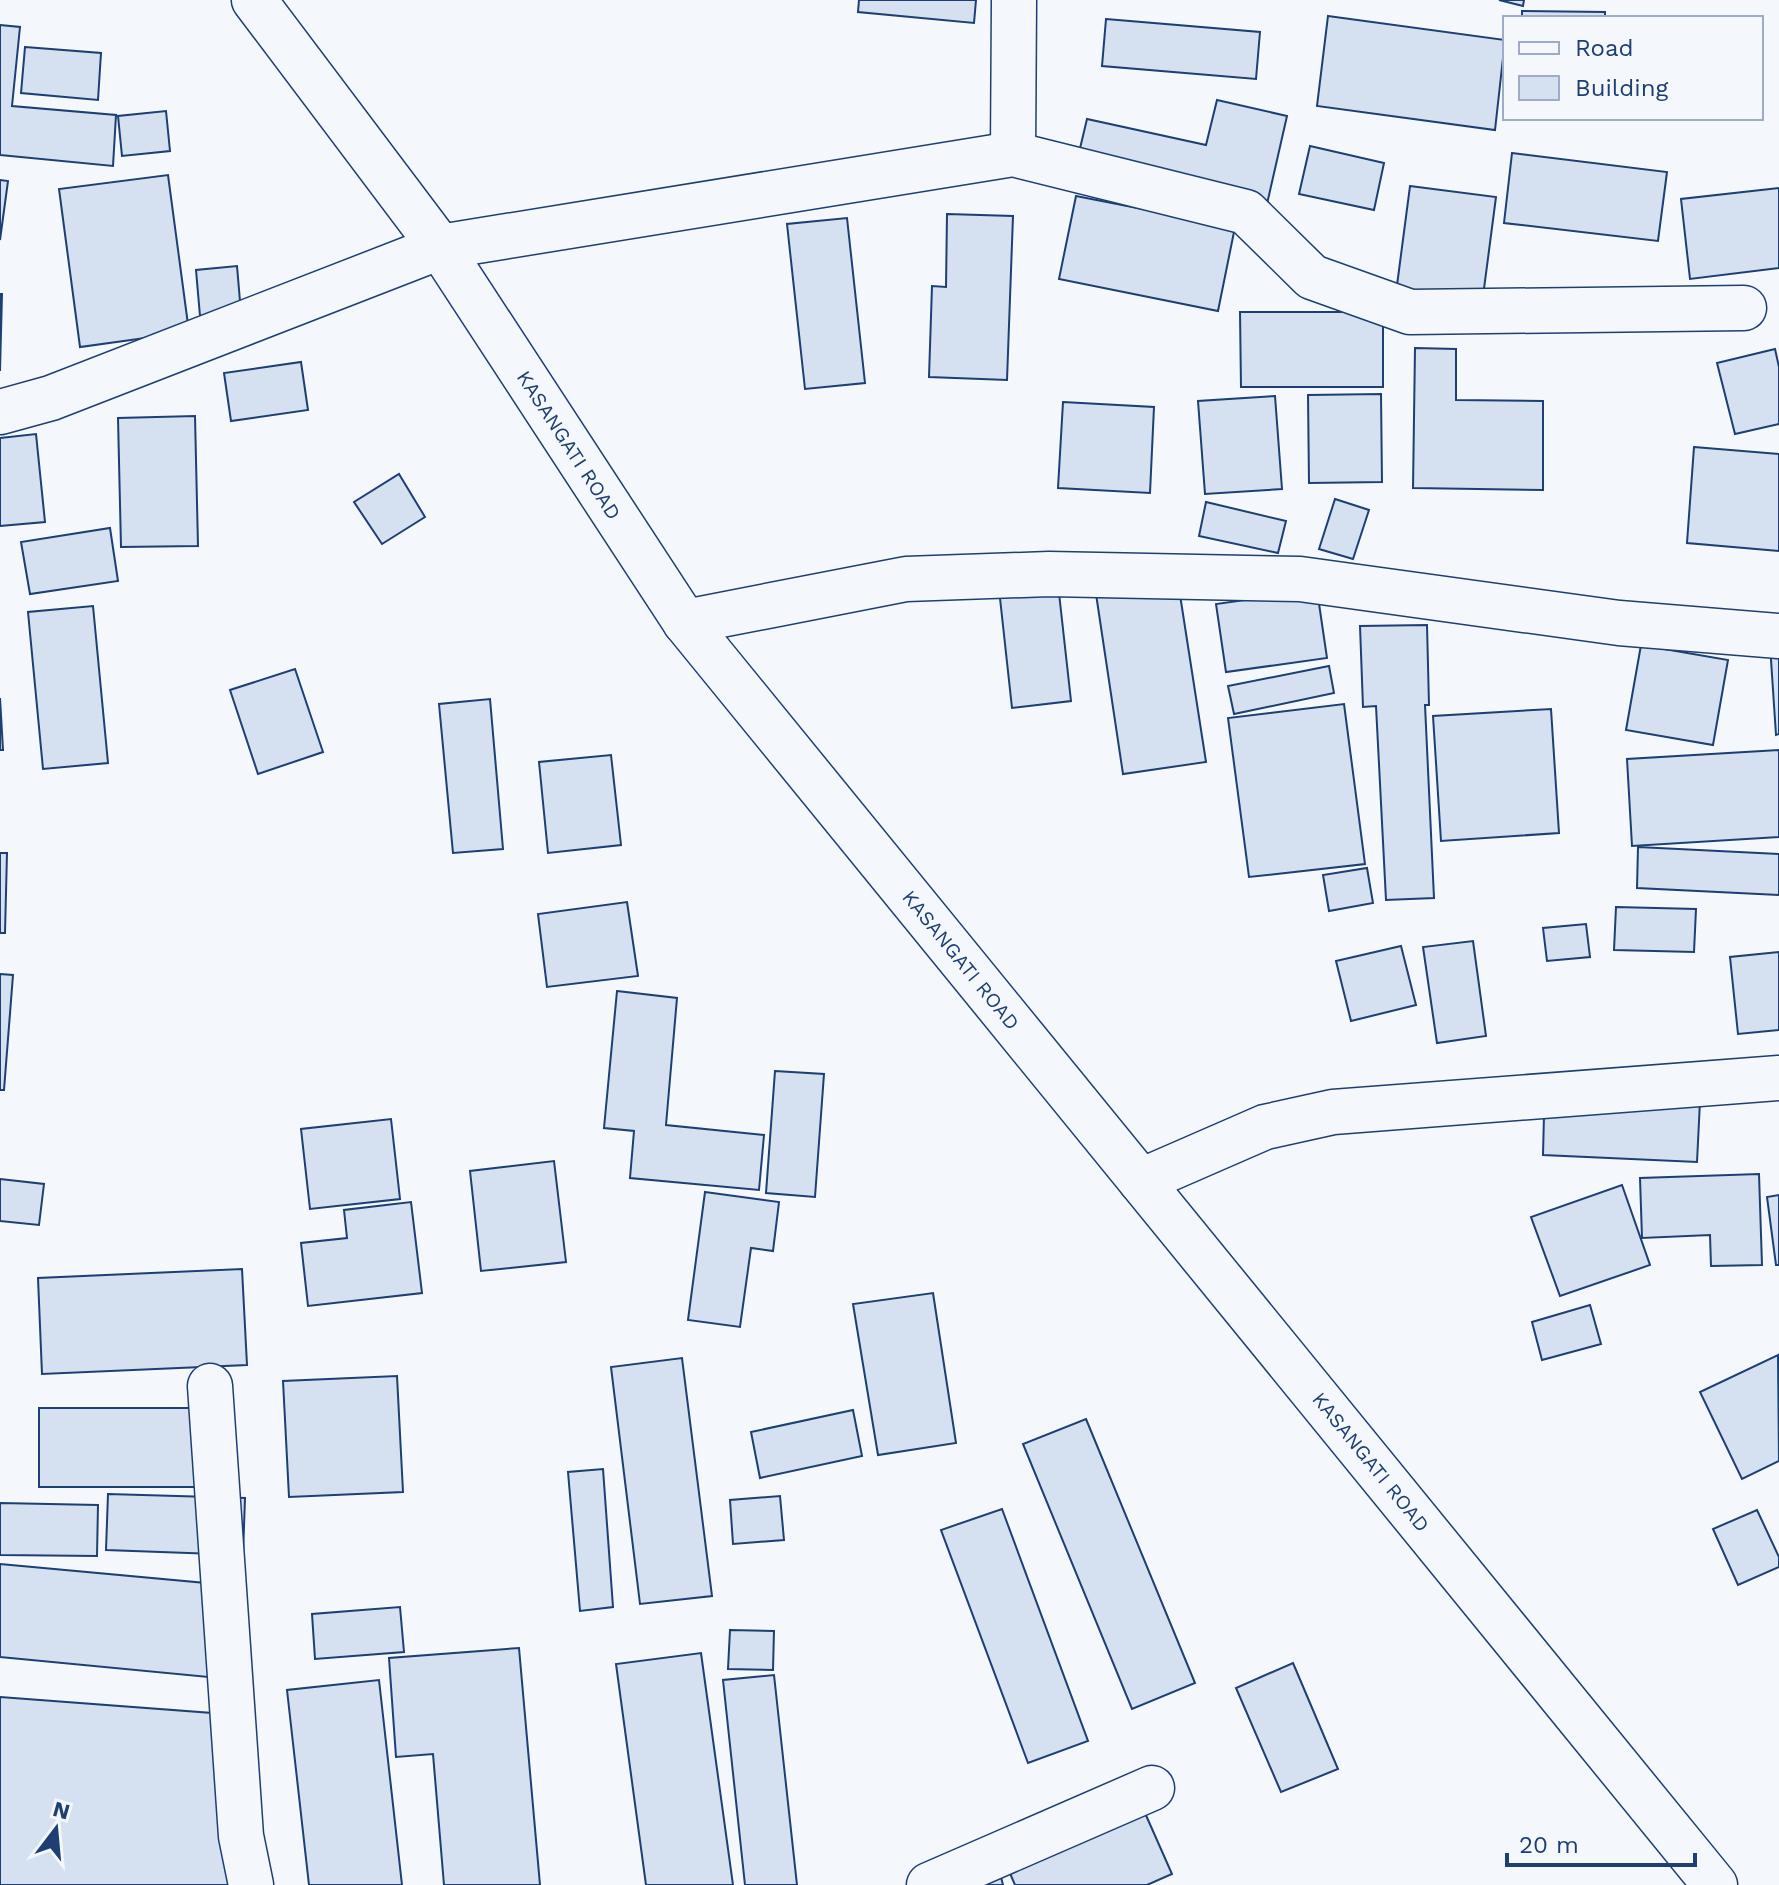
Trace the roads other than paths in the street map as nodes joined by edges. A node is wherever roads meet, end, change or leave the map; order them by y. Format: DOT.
graph roads {
  1 [pos="254,0"];
  2 [pos="1014,0"];
  3 [pos="1013,154"];
  4 [pos="440,247"];
  5 [pos="1744,308"];
  6 [pos="0,412"];
  7 [pos="685,622"];
  8 [pos="1779,636"];
  9 [pos="1779,1078"];
  10 [pos="1141,1181"];
  11 [pos="210,1386"];
  12 [pos="1152,1788"];
  13 [pos="251,1885"];
  14 [pos="929,1885"];
  15 [pos="1715,1885"];
  1 -- 4 [label="street, KASANGATI ROAD"];
  2 -- 3 [label="street"];
  3 -- 4 [label="street"];
  3 -- 5 [label="street"];
  4 -- 6 [label="street"];
  4 -- 7 [label="street, KASANGATI ROAD"];
  7 -- 8 [label="street"];
  7 -- 10 [label="street, KASANGATI ROAD"];
  9 -- 10 [label="street"];
  10 -- 15 [label="street, KASANGATI ROAD"];
  11 -- 13 [label="street"];
  12 -- 14 [label="street"];
}
